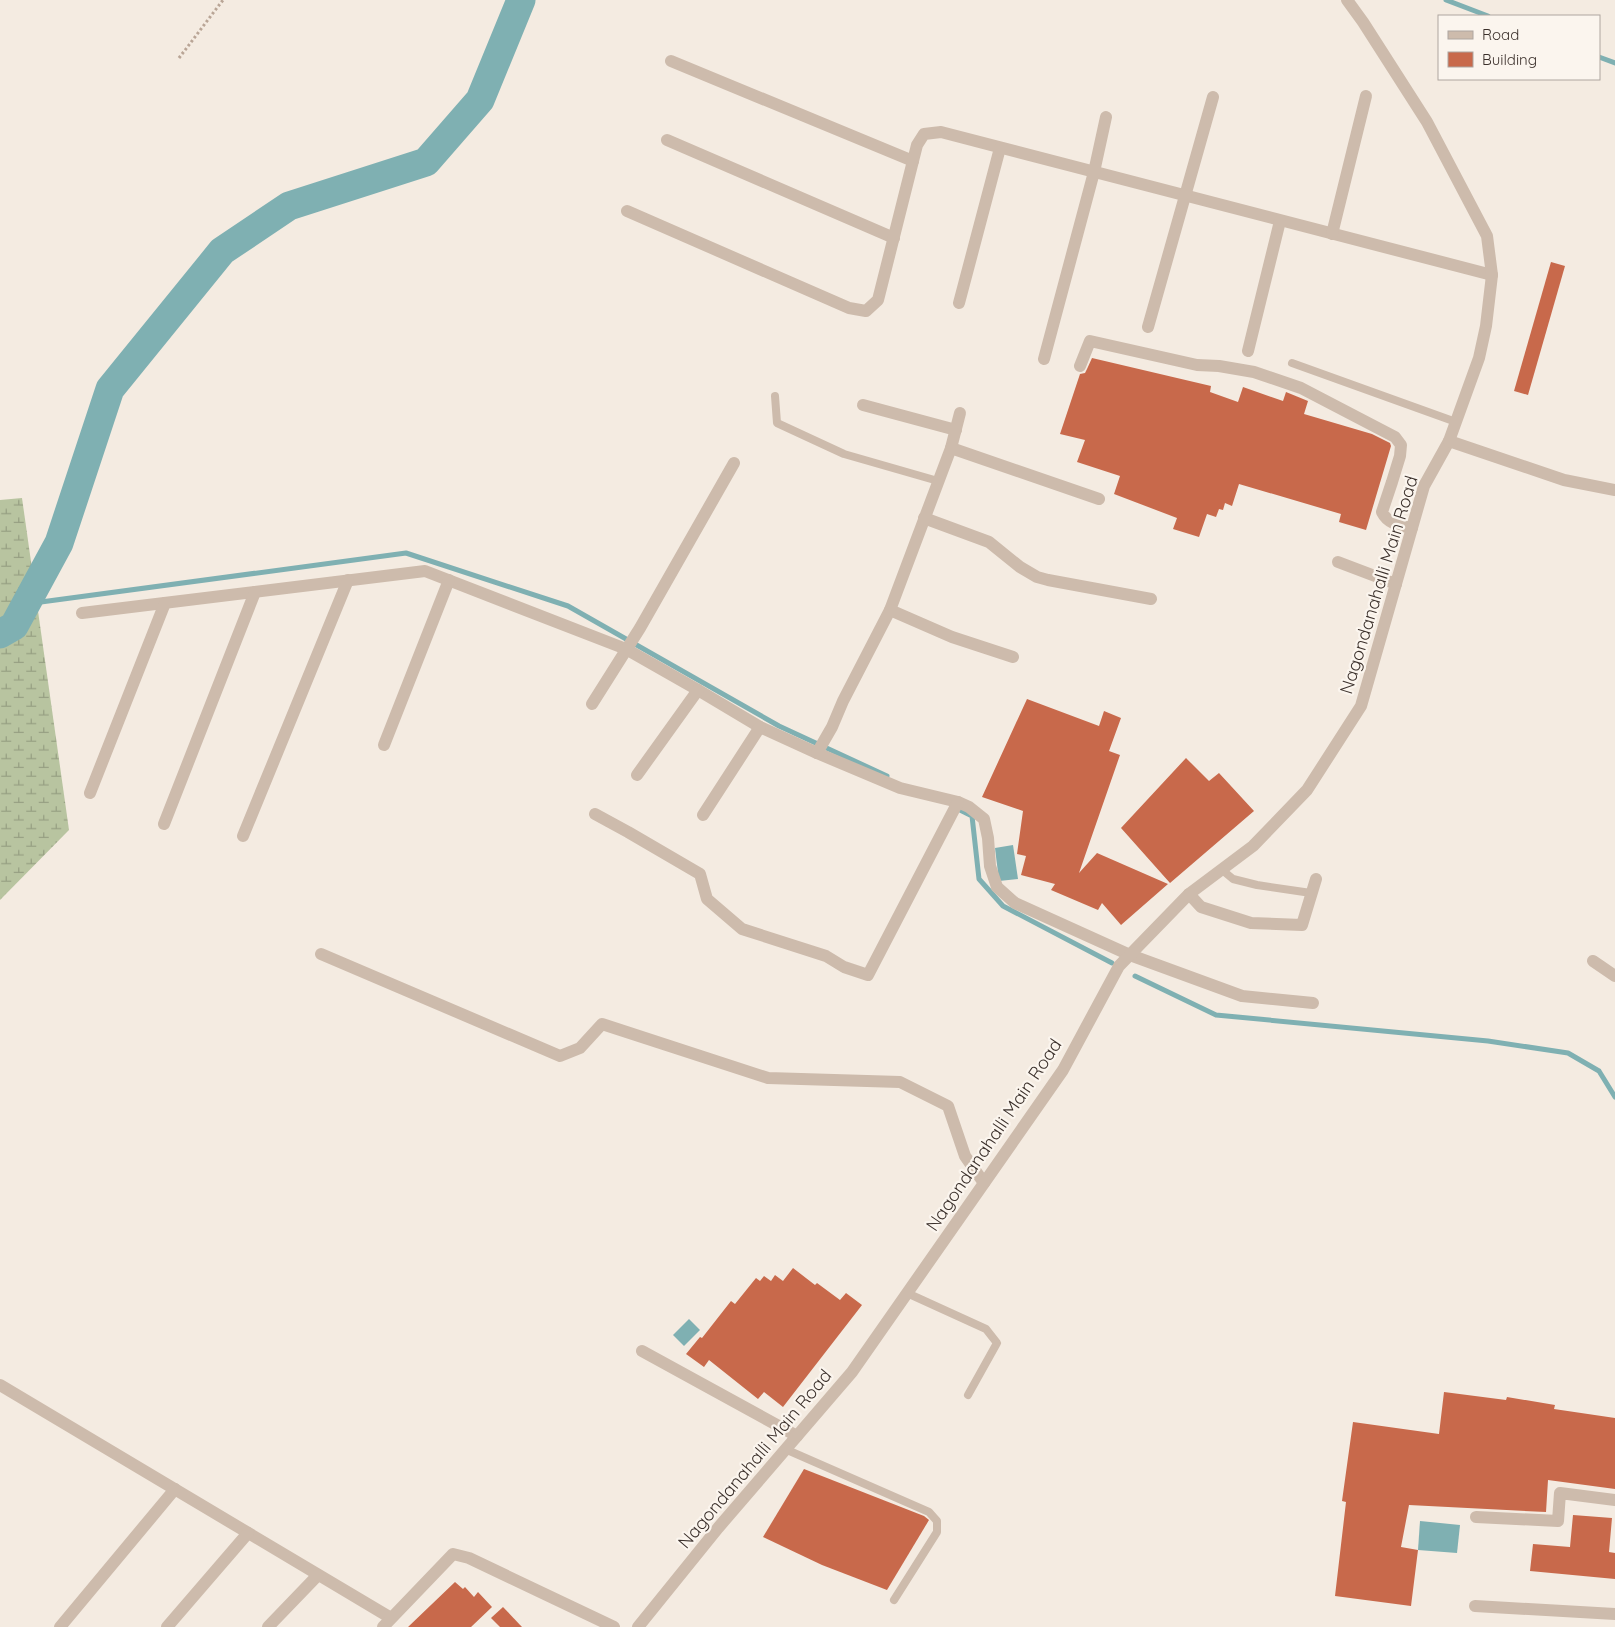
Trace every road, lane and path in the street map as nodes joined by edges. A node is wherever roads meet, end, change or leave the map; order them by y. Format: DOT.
graph roads {
  1 [pos="223,0"];
  2 [pos="1347,0"];
  3 [pos="178,58"];
  4 [pos="671,60"];
  5 [pos="1366,96"];
  6 [pos="1213,97"];
  7 [pos="1106,117"];
  8 [pos="668,140"];
  9 [pos="1000,148"];
  10 [pos="913,161"];
  11 [pos="1094,172"];
  12 [pos="1185,196"];
  13 [pos="627,211"];
  14 [pos="1280,220"];
  15 [pos="1332,234"];
  16 [pos="894,238"];
  17 [pos="1492,275"];
  18 [pos="959,303"];
  19 [pos="1148,327"];
  20 [pos="1248,352"];
  21 [pos="1044,359"];
  22 [pos="1292,363"];
  23 [pos="1080,366"];
  24 [pos="775,396"];
  25 [pos="863,405"];
  26 [pos="960,413"];
  27 [pos="1456,422"];
  28 [pos="956,430"];
  29 [pos="1449,441"];
  30 [pos="951,448"];
  31 [pos="734,463"];
  32 [pos="938,481"];
  33 [pos="1615,490"];
  34 [pos="1099,499"];
  35 [pos="924,518"];
  36 [pos="1412,528"];
  37 [pos="1338,562"];
  38 [pos="348,580"];
  39 [pos="449,580"];
  40 [pos="1396,584"];
  41 [pos="255,592"];
  42 [pos="1151,599"];
  43 [pos="165,603"];
  44 [pos="890,610"];
  45 [pos="82,613"];
  46 [pos="626,649"];
  47 [pos="1013,657"];
  48 [pos="698,690"];
  49 [pos="592,704"];
  50 [pos="760,727"];
  51 [pos="384,745"];
  52 [pos="817,753"];
  53 [pos="637,775"];
  54 [pos="90,793"];
  55 [pos="958,802"];
  56 [pos="595,814"];
  57 [pos="703,815"];
  58 [pos="164,824"];
  59 [pos="243,836"];
  60 [pos="1221,869"];
  61 [pos="1316,879"];
  62 [pos="1312,893"];
  63 [pos="1188,894"];
  64 [pos="321,954"];
  65 [pos="1130,955"];
  66 [pos="1593,961"];
  67 [pos="1615,976"];
  68 [pos="1313,1003"];
  69 [pos="984,1183"];
  70 [pos="907,1293"];
  71 [pos="642,1351"];
  72 [pos="0,1385"];
  73 [pos="968,1395"];
  74 [pos="797,1436"];
  75 [pos="786,1449"];
  76 [pos="174,1489"];
  77 [pos="1615,1500"];
  78 [pos="1476,1516"];
  79 [pos="248,1533"];
  80 [pos="318,1575"];
  81 [pos="894,1600"];
  82 [pos="1475,1606"];
  83 [pos="1615,1614"];
  84 [pos="387,1623"];
  85 [pos="60,1627"];
  86 [pos="167,1627"];
  87 [pos="268,1627"];
  88 [pos="614,1627"];
  89 [pos="638,1627"];
  1 -- 3 [label="path"];
  2 -- 17 [label="street, Nagondanahalli Main Road"];
  4 -- 10 [label="street"];
  5 -- 15 [label="street"];
  6 -- 12 [label="street"];
  7 -- 11 [label="street"];
  8 -- 16 [label="street"];
  9 -- 10 [label="street"];
  9 -- 11 [label="street"];
  9 -- 18 [label="street"];
  10 -- 16 [label="street"];
  11 -- 12 [label="street"];
  11 -- 21 [label="street"];
  12 -- 14 [label="street"];
  12 -- 19 [label="street"];
  13 -- 16 [label="street"];
  14 -- 15 [label="street"];
  14 -- 20 [label="street"];
  15 -- 17 [label="street"];
  17 -- 27 [label="street, Nagondanahalli Main Road"];
  22 -- 27 [label="lane"];
  23 -- 36 [label="street"];
  24 -- 32 [label="lane"];
  25 -- 28 [label="street"];
  26 -- 28 [label="street"];
  27 -- 29 [label="street, Nagondanahalli Main Road"];
  28 -- 30 [label="street"];
  29 -- 33 [label="street"];
  29 -- 36 [label="street, Nagondanahalli Main Road"];
  30 -- 32 [label="street"];
  30 -- 34 [label="street"];
  31 -- 46 [label="street"];
  32 -- 35 [label="street"];
  35 -- 42 [label="street"];
  35 -- 44 [label="street"];
  36 -- 40 [label="street, Nagondanahalli Main Road"];
  37 -- 40 [label="street"];
  38 -- 39 [label="street"];
  38 -- 41 [label="street"];
  38 -- 59 [label="street"];
  39 -- 46 [label="street"];
  39 -- 51 [label="street"];
  40 -- 60 [label="street, Nagondanahalli Main Road"];
  41 -- 43 [label="street"];
  41 -- 58 [label="street"];
  43 -- 45 [label="street"];
  43 -- 54 [label="street"];
  44 -- 47 [label="street"];
  44 -- 52 [label="street"];
  46 -- 48 [label="street"];
  46 -- 49 [label="street"];
  48 -- 50 [label="street"];
  48 -- 53 [label="street"];
  50 -- 52 [label="street"];
  50 -- 57 [label="street"];
  52 -- 55 [label="street"];
  55 -- 56 [label="street"];
  55 -- 65 [label="street"];
  60 -- 62 [label="lane"];
  60 -- 63 [label="street, Nagondanahalli Main Road"];
  61 -- 62 [label="street"];
  62 -- 63 [label="street"];
  63 -- 65 [label="street, Nagondanahalli Main Road"];
  64 -- 69 [label="street"];
  65 -- 68 [label="street"];
  65 -- 69 [label="street, Nagondanahalli Main Road"];
  66 -- 67 [label="street"];
  69 -- 70 [label="street, Nagondanahalli Main Road"];
  70 -- 73 [label="lane"];
  70 -- 74 [label="street, Nagondanahalli Main Road"];
  71 -- 74 [label="street"];
  72 -- 76 [label="street"];
  74 -- 75 [label="street, Nagondanahalli Main Road"];
  75 -- 81 [label="lane"];
  75 -- 89 [label="street, Nagondanahalli Main Road"];
  76 -- 79 [label="street"];
  76 -- 85 [label="street"];
  77 -- 78 [label="street"];
  79 -- 80 [label="street"];
  79 -- 86 [label="street"];
  80 -- 84 [label="street"];
  80 -- 87 [label="street"];
  82 -- 83 [label="street"];
  84 -- 88 [label="street"];
}
